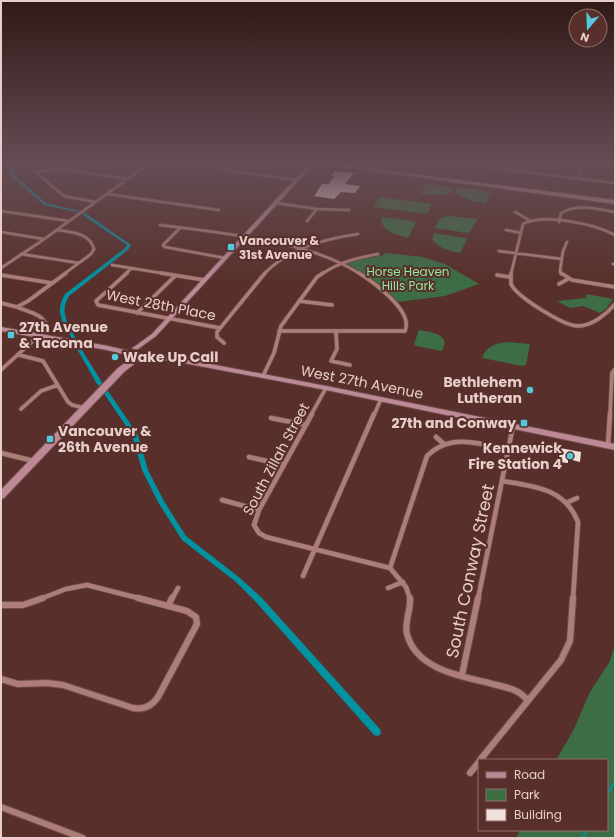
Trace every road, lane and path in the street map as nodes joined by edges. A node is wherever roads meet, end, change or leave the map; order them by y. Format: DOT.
graph roads {
  1 [pos="92,204"];
  2 [pos="178,204"];
  3 [pos="275,204"];
  4 [pos="285,204"];
  5 [pos="317,208"];
  6 [pos="219,210"];
  7 [pos="349,210"];
  8 [pos="1,211"];
  9 [pos="515,212"];
  10 [pos="615,212"];
  11 [pos="529,220"];
  12 [pos="69,221"];
  13 [pos="307,221"];
  14 [pos="559,222"];
  15 [pos="160,225"];
  16 [pos="180,228"];
  17 [pos="57,230"];
  18 [pos="506,230"];
  19 [pos="1,232"];
  20 [pos="6,233"];
  21 [pos="521,233"];
  22 [pos="358,234"];
  23 [pos="614,234"];
  24 [pos="1,236"];
  25 [pos="244,238"];
  26 [pos="44,239"];
  27 [pos="568,242"];
  28 [pos="301,249"];
  29 [pos="499,251"];
  30 [pos="516,252"];
  31 [pos="21,254"];
  32 [pos="378,254"];
  33 [pos="225,258"];
  34 [pos="562,259"];
  35 [pos="79,263"];
  36 [pos="340,263"];
  37 [pos="112,265"];
  38 [pos="1,268"];
  39 [pos="132,268"];
  40 [pos="1,275"];
  41 [pos="497,275"];
  42 [pos="175,276"];
  43 [pos="510,277"];
  44 [pos="568,279"];
  45 [pos="204,280"];
  46 [pos="52,283"];
  47 [pos="559,284"];
  48 [pos="615,287"];
  49 [pos="299,301"];
  50 [pos="1,303"];
  51 [pos="332,305"];
  52 [pos="615,305"];
  53 [pos="17,307"];
  54 [pos="138,313"];
  55 [pos="169,318"];
  56 [pos="220,328"];
  57 [pos="1,329"];
  58 [pos="279,331"];
  59 [pos="336,332"];
  60 [pos="154,335"];
  61 [pos="40,336"];
  62 [pos="224,343"];
  63 [pos="132,351"];
  64 [pos="143,353"];
  65 [pos="19,355"];
  66 [pos="350,365"];
  67 [pos="615,369"];
  68 [pos="1,370"];
  69 [pos="121,370"];
  70 [pos="263,376"];
  71 [pos="58,385"];
  72 [pos="326,388"];
  73 [pos="613,392"];
  74 [pos="381,399"];
  75 [pos="85,408"];
  76 [pos="21,409"];
  77 [pos="271,418"];
  78 [pos="306,425"];
  79 [pos="513,426"];
  80 [pos="436,437"];
  81 [pos="444,444"];
  82 [pos="611,446"];
  83 [pos="508,450"];
  84 [pos="1,453"];
  85 [pos="249,457"];
  86 [pos="34,461"];
  87 [pos="284,465"];
  88 [pos="502,480"];
  89 [pos="1,496"];
  90 [pos="577,498"];
  91 [pos="222,500"];
  92 [pos="566,503"];
  93 [pos="259,510"];
  94 [pos="316,549"];
  95 [pos="390,568"];
  96 [pos="303,576"];
  97 [pos="404,582"];
  98 [pos="178,588"];
  99 [pos="388,588"];
  100 [pos="1,605"];
  101 [pos="168,606"];
  102 [pos="462,675"];
  103 [pos="1,679"];
  104 [pos="528,700"];
  105 [pos="482,759"];
  106 [pos="478,763"];
  107 [pos="470,773"];
  108 [pos="1,808"];
  109 [pos="83,838"];
  1 -- 12 [label="street"];
  2 -- 6 [label="street"];
  3 -- 25 [label="street"];
  4 -- 5 [label="street"];
  5 -- 7 [label="street"];
  5 -- 13 [label="street"];
  8 -- 12 [label="street"];
  9 -- 11 [label="street"];
  10 -- 14 [label="street"];
  11 -- 14 [label="street"];
  11 -- 21 [label="street"];
  12 -- 17 [label="street"];
  14 -- 23 [label="street"];
  15 -- 16 [label="street"];
  16 -- 25 [label="street"];
  16 -- 33 [label="street"];
  17 -- 26 [label="street"];
  17 -- 35 [label="street"];
  18 -- 21 [label="street"];
  19 -- 20 [label="street"];
  20 -- 24 [label="street"];
  20 -- 26 [label="street"];
  21 -- 30 [label="street"];
  22 -- 28 [label="street"];
  25 -- 28 [label="street"];
  25 -- 33 [label="street"];
  26 -- 31 [label="street"];
  27 -- 34 [label="street"];
  28 -- 36 [label="street"];
  28 -- 56 [label="street"];
  29 -- 30 [label="street"];
  30 -- 34 [label="street"];
  30 -- 43 [label="street"];
  31 -- 35 [label="street"];
  31 -- 38 [label="street"];
  32 -- 36 [label="street"];
  33 -- 45 [label="street"];
  34 -- 44 [label="street"];
  35 -- 46 [label="street"];
  36 -- 49 [label="street"];
  36 -- 59 [label="street"];
  37 -- 39 [label="street"];
  39 -- 42 [label="street"];
  39 -- 54 [label="street, West 28th Place"];
  40 -- 46 [label="street"];
  41 -- 43 [label="street"];
  42 -- 45 [label="street"];
  42 -- 54 [label="street"];
  43 -- 52 [label="street"];
  44 -- 47 [label="street"];
  44 -- 48 [label="street"];
  45 -- 55 [label="street"];
  46 -- 53 [label="street"];
  49 -- 51 [label="street"];
  49 -- 58 [label="street"];
  50 -- 53 [label="street"];
  53 -- 61 [label="street"];
  54 -- 55 [label="street, West 28th Place"];
  55 -- 56 [label="street, West 28th Place"];
  55 -- 60 [label="street"];
  56 -- 62 [label="street"];
  57 -- 61 [label="street, West 27th Avenue"];
  58 -- 59 [label="street"];
  58 -- 70 [label="street"];
  59 -- 66 [label="street"];
  60 -- 63 [label="street"];
  60 -- 64 [label="street"];
  61 -- 63 [label="street, West 27th Avenue"];
  61 -- 65 [label="street"];
  63 -- 64 [label="street, West 27th Avenue"];
  63 -- 69 [label="street"];
  64 -- 69 [label="street"];
  64 -- 70 [label="street, West 27th Avenue"];
  65 -- 68 [label="street"];
  65 -- 71 [label="street"];
  67 -- 73 [label="street"];
  69 -- 75 [label="street"];
  70 -- 72 [label="street, West 27th Avenue"];
  71 -- 75 [label="street"];
  71 -- 76 [label="street"];
  72 -- 74 [label="street, West 27th Avenue"];
  72 -- 78 [label="street, South Zillah Street"];
  73 -- 82 [label="street"];
  74 -- 79 [label="street, West 27th Avenue"];
  74 -- 94 [label="street"];
  75 -- 86 [label="street"];
  77 -- 78 [label="street"];
  78 -- 87 [label="street, South Zillah Street"];
  79 -- 82 [label="street, West 27th Avenue"];
  79 -- 83 [label="street, South Conway Street"];
  80 -- 81 [label="street"];
  81 -- 83 [label="street"];
  81 -- 95 [label="street"];
  83 -- 88 [label="street, South Conway Street"];
  84 -- 86 [label="street"];
  85 -- 87 [label="street"];
  86 -- 89 [label="street"];
  87 -- 93 [label="street, South Zillah Street"];
  88 -- 92 [label="street"];
  88 -- 102 [label="street, South Conway Street"];
  90 -- 92 [label="street"];
  91 -- 93 [label="street"];
  92 -- 104 [label="street"];
  93 -- 94 [label="street, South Zillah Street"];
  94 -- 95 [label="street"];
  94 -- 96 [label="street"];
  95 -- 97 [label="street"];
  97 -- 99 [label="street"];
  97 -- 102 [label="street"];
  98 -- 101 [label="street"];
  100 -- 101 [label="street"];
  101 -- 103 [label="street"];
  102 -- 104 [label="street"];
  104 -- 105 [label="street"];
  106 -- 107 [label="street"];
  108 -- 109 [label="street"];
}
